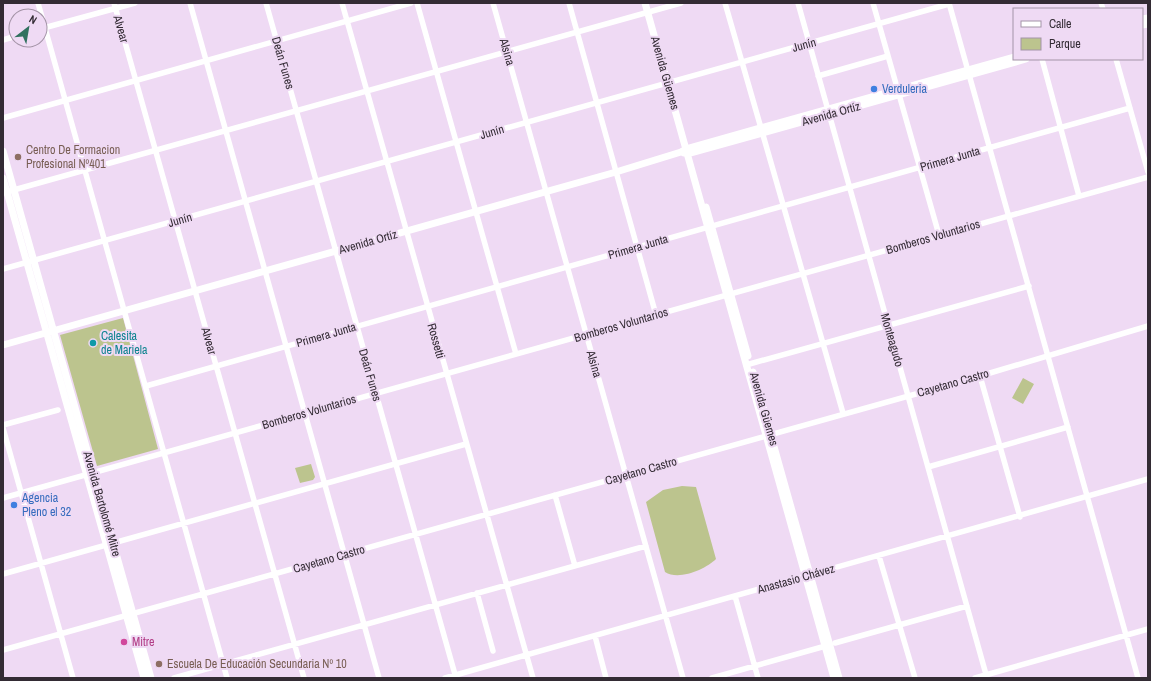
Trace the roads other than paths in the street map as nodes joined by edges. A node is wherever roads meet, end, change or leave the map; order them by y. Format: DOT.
graph roads {
  1 [pos="135,3"];
  2 [pos="190,3"];
  3 [pos="266,3"];
  4 [pos="342,3"];
  5 [pos="411,3"];
  6 [pos="417,3"];
  7 [pos="493,3"];
  8 [pos="569,3"];
  9 [pos="645,3"];
  10 [pos="681,3"];
  11 [pos="725,3"];
  12 [pos="798,3"];
  13 [pos="874,3"];
  14 [pos="949,3"];
  15 [pos="115,6"];
  16 [pos="648,12"];
  17 [pos="347,21"];
  18 [pos="879,23"];
  19 [pos="48,26"];
  20 [pos="577,32"];
  21 [pos="276,41"];
  22 [pos="48,44"];
  23 [pos="809,44"];
  24 [pos="507,52"];
  25 [pos="888,56"];
  26 [pos="1013,57"];
  27 [pos="206,60"];
  28 [pos="1022,60"];
  29 [pos="1042,60"];
  30 [pos="1116,60"];
  31 [pos="742,62"];
  32 [pos="436,72"];
  33 [pos="969,72"];
  34 [pos="818,76"];
  35 [pos="136,80"];
  36 [pos="668,82"];
  37 [pos="366,91"];
  38 [pos="899,92"];
  39 [pos="65,100"];
  40 [pos="597,103"];
  41 [pos="1130,108"];
  42 [pos="296,111"];
  43 [pos="829,111"];
  44 [pos="3,118"];
  45 [pos="526,122"];
  46 [pos="1060,128"];
  47 [pos="226,131"];
  48 [pos="762,131"];
  49 [pos="456,142"];
  50 [pos="990,148"];
  51 [pos="156,150"];
  52 [pos="686,150"];
  53 [pos="3,151"];
  54 [pos="386,162"];
  55 [pos="920,167"];
  56 [pos="85,170"];
  57 [pos="616,172"];
  58 [pos="1148,172"];
  59 [pos="1148,176"];
  60 [pos="3,178"];
  61 [pos="316,181"];
  62 [pos="849,187"];
  63 [pos="8,192"];
  64 [pos="546,192"];
  65 [pos="1079,196"];
  66 [pos="246,201"];
  67 [pos="783,206"];
  68 [pos="476,212"];
  69 [pos="1009,216"];
  70 [pos="175,221"];
  71 [pos="709,226"];
  72 [pos="406,231"];
  73 [pos="939,235"];
  74 [pos="105,241"];
  75 [pos="637,247"];
  76 [pos="335,251"];
  77 [pos="868,255"];
  78 [pos="30,262"];
  79 [pos="567,267"];
  80 [pos="3,269"];
  81 [pos="265,271"];
  82 [pos="802,273"];
  83 [pos="1029,286"];
  84 [pos="497,287"];
  85 [pos="195,291"];
  86 [pos="728,294"];
  87 [pos="427,306"];
  88 [pos="124,311"];
  89 [pos="656,315"];
  90 [pos="888,325"];
  91 [pos="356,326"];
  92 [pos="1148,326"];
  93 [pos="50,332"];
  94 [pos="586,334"];
  95 [pos="823,344"];
  96 [pos="3,345"];
  97 [pos="286,346"];
  98 [pos="516,354"];
  99 [pos="1048,355"];
  100 [pos="748,364"];
  101 [pos="216,366"];
  102 [pos="445,374"];
  103 [pos="980,376"];
  104 [pos="146,386"];
  105 [pos="375,394"];
  106 [pos="908,396"];
  107 [pos="58,410"];
  108 [pos="305,413"];
  109 [pos="843,413"];
  110 [pos="3,426"];
  111 [pos="1068,427"];
  112 [pos="235,433"];
  113 [pos="768,434"];
  114 [pos="466,444"];
  115 [pos="1000,446"];
  116 [pos="164,453"];
  117 [pos="395,464"];
  118 [pos="928,467"];
  119 [pos="90,474"];
  120 [pos="626,475"];
  121 [pos="1148,479"];
  122 [pos="325,484"];
  123 [pos="21,493"];
  124 [pos="555,495"];
  125 [pos="3,498"];
  126 [pos="1088,498"];
  127 [pos="255,504"];
  128 [pos="486,515"];
  129 [pos="1020,517"];
  130 [pos="184,523"];
  131 [pos="415,534"];
  132 [pos="947,537"];
  133 [pos="110,544"];
  134 [pos="646,546"];
  135 [pos="345,554"];
  136 [pos="879,556"];
  137 [pos="41,564"];
  138 [pos="575,566"];
  139 [pos="3,574"];
  140 [pos="274,574"];
  141 [pos="808,576"];
  142 [pos="506,585"];
  143 [pos="477,593"];
  144 [pos="204,594"];
  145 [pos="736,596"];
  146 [pos="435,605"];
  147 [pos="967,606"];
  148 [pos="130,615"];
  149 [pos="665,616"];
  150 [pos="364,625"];
  151 [pos="899,625"];
  152 [pos="1148,629"];
  153 [pos="61,634"];
  154 [pos="1125,635"];
  155 [pos="595,636"];
  156 [pos="835,643"];
  157 [pos="294,644"];
  158 [pos="822,647"];
  159 [pos="3,650"];
  160 [pos="493,651"];
  161 [pos="526,655"];
  162 [pos="223,664"];
  163 [pos="755,666"];
  164 [pos="987,676"];
  165 [pos="455,677"];
  166 [pos="73,678"];
  167 [pos="144,678"];
  168 [pos="151,678"];
  169 [pos="174,678"];
  170 [pos="228,678"];
  171 [pos="304,678"];
  172 [pos="379,678"];
  173 [pos="445,678"];
  174 [pos="533,678"];
  175 [pos="606,678"];
  176 [pos="683,678"];
  177 [pos="712,678"];
  178 [pos="758,678"];
  179 [pos="834,678"];
  180 [pos="839,678"];
  181 [pos="915,678"];
  182 [pos="975,678"];
  183 [pos="1138,678"];
  1 -- 15 [label="street"];
  2 -- 27 [label="street"];
  3 -- 21 [label="street, Deán Funes"];
  4 -- 17 [label="street, Rossetti"];
  5 -- 17 [label="street"];
  6 -- 32 [label="street"];
  7 -- 24 [label="street, Alsina"];
  8 -- 20 [label="street"];
  9 -- 16 [label="main road, Avenida Güemes"];
  10 -- 16 [label="street"];
  11 -- 31 [label="street"];
  12 -- 23 [label="street, Monteagudo"];
  13 -- 18 [label="street"];
  14 -- 18 [label="street, Junín"];
  14 -- 33 [label="street"];
  15 -- 19 [label="street"];
  15 -- 35 [label="street, Alvear"];
  16 -- 20 [label="street"];
  16 -- 36 [label="main road, Avenida Güemes"];
  17 -- 21 [label="street"];
  17 -- 37 [label="street, Rossetti"];
  18 -- 23 [label="street, Junín"];
  18 -- 25 [label="street"];
  20 -- 24 [label="street"];
  20 -- 40 [label="street"];
  21 -- 27 [label="street"];
  21 -- 42 [label="street, Deán Funes"];
  22 -- 39 [label="street"];
  23 -- 31 [label="street, Junín"];
  23 -- 34 [label="street, Monteagudo"];
  24 -- 32 [label="street"];
  24 -- 45 [label="street, Alsina"];
  25 -- 34 [label="street"];
  25 -- 38 [label="street"];
  26 -- 33 [label="main road, Avenida Ortíz"];
  27 -- 35 [label="street"];
  27 -- 47 [label="street"];
  28 -- 33 [label="main road, Avenida Ortíz"];
  29 -- 46 [label="street"];
  30 -- 41 [label="street"];
  31 -- 36 [label="street, Junín"];
  31 -- 48 [label="street"];
  32 -- 37 [label="street"];
  32 -- 49 [label="street"];
  33 -- 38 [label="main road, Avenida Ortíz"];
  33 -- 50 [label="street"];
  34 -- 43 [label="street, Monteagudo"];
  35 -- 39 [label="street"];
  35 -- 51 [label="street, Alvear"];
  36 -- 40 [label="street, Junín"];
  36 -- 52 [label="main road, Avenida Güemes"];
  37 -- 42 [label="street"];
  37 -- 54 [label="street, Rossetti"];
  38 -- 43 [label="main road, Avenida Ortíz"];
  38 -- 55 [label="street"];
  39 -- 44 [label="street"];
  39 -- 56 [label="street"];
  40 -- 45 [label="street, Junín"];
  40 -- 57 [label="street"];
  41 -- 46 [label="street, Primera Junta"];
  41 -- 58 [label="street"];
  42 -- 47 [label="street"];
  42 -- 61 [label="street, Deán Funes"];
  43 -- 48 [label="main road, Avenida Ortíz"];
  43 -- 62 [label="street, Monteagudo"];
  45 -- 49 [label="street, Junín"];
  45 -- 64 [label="street, Alsina"];
  46 -- 50 [label="street, Primera Junta"];
  46 -- 65 [label="street"];
  47 -- 51 [label="street"];
  47 -- 66 [label="street"];
  48 -- 52 [label="main road, Avenida Ortíz"];
  48 -- 67 [label="street"];
  49 -- 54 [label="street, Junín"];
  49 -- 68 [label="street"];
  50 -- 55 [label="street, Primera Junta"];
  50 -- 69 [label="street"];
  51 -- 56 [label="street"];
  51 -- 70 [label="street, Alvear"];
  52 -- 57 [label="main road, Avenida Ortíz"];
  52 -- 71 [label="main road, Avenida Güemes"];
  53 -- 63 [label="main road"];
  54 -- 61 [label="street, Junín"];
  54 -- 72 [label="street, Rossetti"];
  55 -- 62 [label="street, Primera Junta"];
  55 -- 73 [label="street"];
  56 -- 63 [label="street"];
  56 -- 74 [label="street"];
  57 -- 64 [label="main road, Avenida Ortíz"];
  57 -- 75 [label="street"];
  59 -- 65 [label="street, Bomberos Voluntarios"];
  60 -- 63 [label="main road"];
  61 -- 66 [label="street, Junín"];
  61 -- 76 [label="street, Deán Funes"];
  62 -- 67 [label="street, Primera Junta"];
  62 -- 77 [label="street, Monteagudo"];
  63 -- 78 [label="main road, Avenida Bartolomé Mitre"];
  64 -- 68 [label="main road, Avenida Ortíz"];
  64 -- 79 [label="street, Alsina"];
  65 -- 69 [label="street, Bomberos Voluntarios"];
  66 -- 70 [label="street, Junín"];
  66 -- 81 [label="street"];
  67 -- 71 [label="street, Primera Junta"];
  67 -- 82 [label="street"];
  68 -- 72 [label="main road, Avenida Ortíz"];
  68 -- 84 [label="street"];
  69 -- 73 [label="street, Bomberos Voluntarios"];
  69 -- 83 [label="street"];
  70 -- 74 [label="street, Junín"];
  70 -- 85 [label="street, Alvear"];
  71 -- 75 [label="street, Primera Junta"];
  71 -- 86 [label="main road, Avenida Güemes"];
  72 -- 76 [label="main road, Avenida Ortíz"];
  72 -- 87 [label="street, Rossetti"];
  73 -- 77 [label="street, Bomberos Voluntarios"];
  74 -- 78 [label="street, Junín"];
  74 -- 88 [label="street"];
  75 -- 79 [label="street, Primera Junta"];
  75 -- 89 [label="street"];
  76 -- 81 [label="main road, Avenida Ortíz"];
  76 -- 91 [label="street, Deán Funes"];
  77 -- 82 [label="street, Bomberos Voluntarios"];
  77 -- 90 [label="street, Monteagudo"];
  78 -- 80 [label="street, Junín"];
  78 -- 93 [label="main road, Avenida Bartolomé Mitre"];
  79 -- 84 [label="street, Primera Junta"];
  79 -- 94 [label="street, Alsina"];
  81 -- 85 [label="main road, Avenida Ortíz"];
  81 -- 97 [label="street"];
  82 -- 86 [label="street, Bomberos Voluntarios"];
  82 -- 95 [label="street"];
  83 -- 90 [label="street"];
  83 -- 99 [label="street"];
  84 -- 87 [label="street, Primera Junta"];
  84 -- 98 [label="street"];
  85 -- 88 [label="main road, Avenida Ortíz"];
  85 -- 101 [label="street, Alvear"];
  86 -- 89 [label="street, Bomberos Voluntarios"];
  86 -- 100 [label="main road, Avenida Güemes"];
  87 -- 91 [label="street, Primera Junta"];
  87 -- 102 [label="street, Rossetti"];
  88 -- 93 [label="main road, Avenida Ortíz"];
  88 -- 104 [label="street"];
  89 -- 94 [label="street, Bomberos Voluntarios"];
  90 -- 95 [label="street"];
  90 -- 106 [label="street, Monteagudo"];
  91 -- 97 [label="street, Primera Junta"];
  91 -- 105 [label="street, Deán Funes"];
  92 -- 99 [label="street, Cayetano Castro"];
  93 -- 96 [label="main road, Avenida Ortíz"];
  93 -- 119 [label="main road, Avenida Bartolomé Mitre"];
  94 -- 98 [label="street, Bomberos Voluntarios"];
  94 -- 120 [label="street, Alsina"];
  95 -- 100 [label="street"];
  95 -- 109 [label="street"];
  97 -- 101 [label="street, Primera Junta"];
  97 -- 108 [label="street"];
  98 -- 102 [label="street, Bomberos Voluntarios"];
  99 -- 103 [label="street, Cayetano Castro"];
  99 -- 111 [label="street"];
  100 -- 113 [label="main road, Avenida Güemes"];
  101 -- 104 [label="street, Primera Junta"];
  101 -- 112 [label="street, Alvear"];
  102 -- 105 [label="street, Bomberos Voluntarios"];
  102 -- 114 [label="street, Rossetti"];
  103 -- 106 [label="street, Cayetano Castro"];
  103 -- 115 [label="street"];
  104 -- 116 [label="street"];
  105 -- 108 [label="street, Bomberos Voluntarios"];
  105 -- 117 [label="street, Deán Funes"];
  106 -- 109 [label="street, Cayetano Castro"];
  106 -- 118 [label="street, Monteagudo"];
  107 -- 110 [label="street"];
  108 -- 112 [label="street, Bomberos Voluntarios"];
  108 -- 122 [label="street"];
  109 -- 113 [label="street, Cayetano Castro"];
  110 -- 123 [label="street"];
  111 -- 115 [label="street"];
  111 -- 126 [label="street"];
  112 -- 116 [label="street, Bomberos Voluntarios"];
  112 -- 127 [label="street, Alvear"];
  113 -- 120 [label="street, Cayetano Castro"];
  113 -- 141 [label="main road, Avenida Güemes"];
  114 -- 117 [label="street"];
  114 -- 128 [label="street, Rossetti"];
  115 -- 118 [label="street"];
  115 -- 129 [label="street"];
  116 -- 119 [label="street, Bomberos Voluntarios"];
  116 -- 130 [label="street"];
  117 -- 122 [label="street"];
  117 -- 131 [label="street, Deán Funes"];
  118 -- 132 [label="street, Monteagudo"];
  119 -- 123 [label="street, Bomberos Voluntarios"];
  119 -- 133 [label="main road, Avenida Bartolomé Mitre"];
  120 -- 124 [label="street, Cayetano Castro"];
  120 -- 134 [label="street, Alsina"];
  121 -- 126 [label="street, Anastasio Chávez"];
  122 -- 127 [label="street"];
  122 -- 135 [label="street"];
  123 -- 125 [label="street, Bomberos Voluntarios"];
  123 -- 137 [label="street"];
  124 -- 128 [label="street, Cayetano Castro"];
  124 -- 138 [label="street"];
  126 -- 129 [label="street, Anastasio Chávez"];
  126 -- 154 [label="street"];
  127 -- 130 [label="street"];
  127 -- 140 [label="street, Alvear"];
  128 -- 131 [label="street, Cayetano Castro"];
  128 -- 142 [label="street, Rossetti"];
  129 -- 132 [label="street, Anastasio Chávez"];
  130 -- 133 [label="street"];
  130 -- 144 [label="street"];
  131 -- 135 [label="street, Cayetano Castro"];
  131 -- 146 [label="street, Deán Funes"];
  132 -- 136 [label="street, Anastasio Chávez"];
  132 -- 147 [label="street, Monteagudo"];
  133 -- 137 [label="street"];
  133 -- 148 [label="main road, Avenida Bartolomé Mitre"];
  134 -- 138 [label="street"];
  134 -- 149 [label="street, Alsina"];
  135 -- 140 [label="street, Cayetano Castro"];
  135 -- 150 [label="street"];
  136 -- 141 [label="street, Anastasio Chávez"];
  136 -- 151 [label="street"];
  137 -- 139 [label="street"];
  137 -- 153 [label="street"];
  138 -- 142 [label="street"];
  140 -- 144 [label="street, Cayetano Castro"];
  140 -- 157 [label="street, Alvear"];
  141 -- 145 [label="street, Anastasio Chávez"];
  141 -- 179 [label="main road, Avenida Güemes"];
  141 -- 180 [label="main road, Avenida Güemes"];
  142 -- 143 [label="street"];
  142 -- 161 [label="street, Rossetti"];
  143 -- 146 [label="street"];
  143 -- 160 [label="street"];
  144 -- 148 [label="street, Cayetano Castro"];
  144 -- 162 [label="street"];
  145 -- 149 [label="street, Anastasio Chávez"];
  145 -- 163 [label="street"];
  146 -- 150 [label="street"];
  146 -- 165 [label="street, Deán Funes"];
  147 -- 151 [label="street"];
  147 -- 164 [label="street, Monteagudo"];
  148 -- 153 [label="street, Cayetano Castro"];
  148 -- 167 [label="main road, Avenida Bartolomé Mitre"];
  148 -- 168 [label="main road, Avenida Bartolomé Mitre"];
  149 -- 155 [label="street, Anastasio Chávez"];
  149 -- 176 [label="street, Alsina"];
  150 -- 157 [label="street"];
  150 -- 172 [label="street"];
  151 -- 156 [label="street"];
  151 -- 181 [label="street"];
  152 -- 154 [label="street"];
  153 -- 159 [label="street, Cayetano Castro"];
  153 -- 166 [label="street"];
  154 -- 164 [label="street"];
  154 -- 183 [label="street"];
  155 -- 161 [label="street, Anastasio Chávez"];
  155 -- 175 [label="street"];
  157 -- 162 [label="street"];
  157 -- 171 [label="street, Alvear"];
  158 -- 163 [label="street"];
  161 -- 165 [label="street, Anastasio Chávez"];
  161 -- 174 [label="street, Rossetti"];
  162 -- 169 [label="street"];
  162 -- 170 [label="street"];
  163 -- 177 [label="street"];
  163 -- 178 [label="street"];
  164 -- 182 [label="street"];
  165 -- 173 [label="street, Anastasio Chávez"];
}
